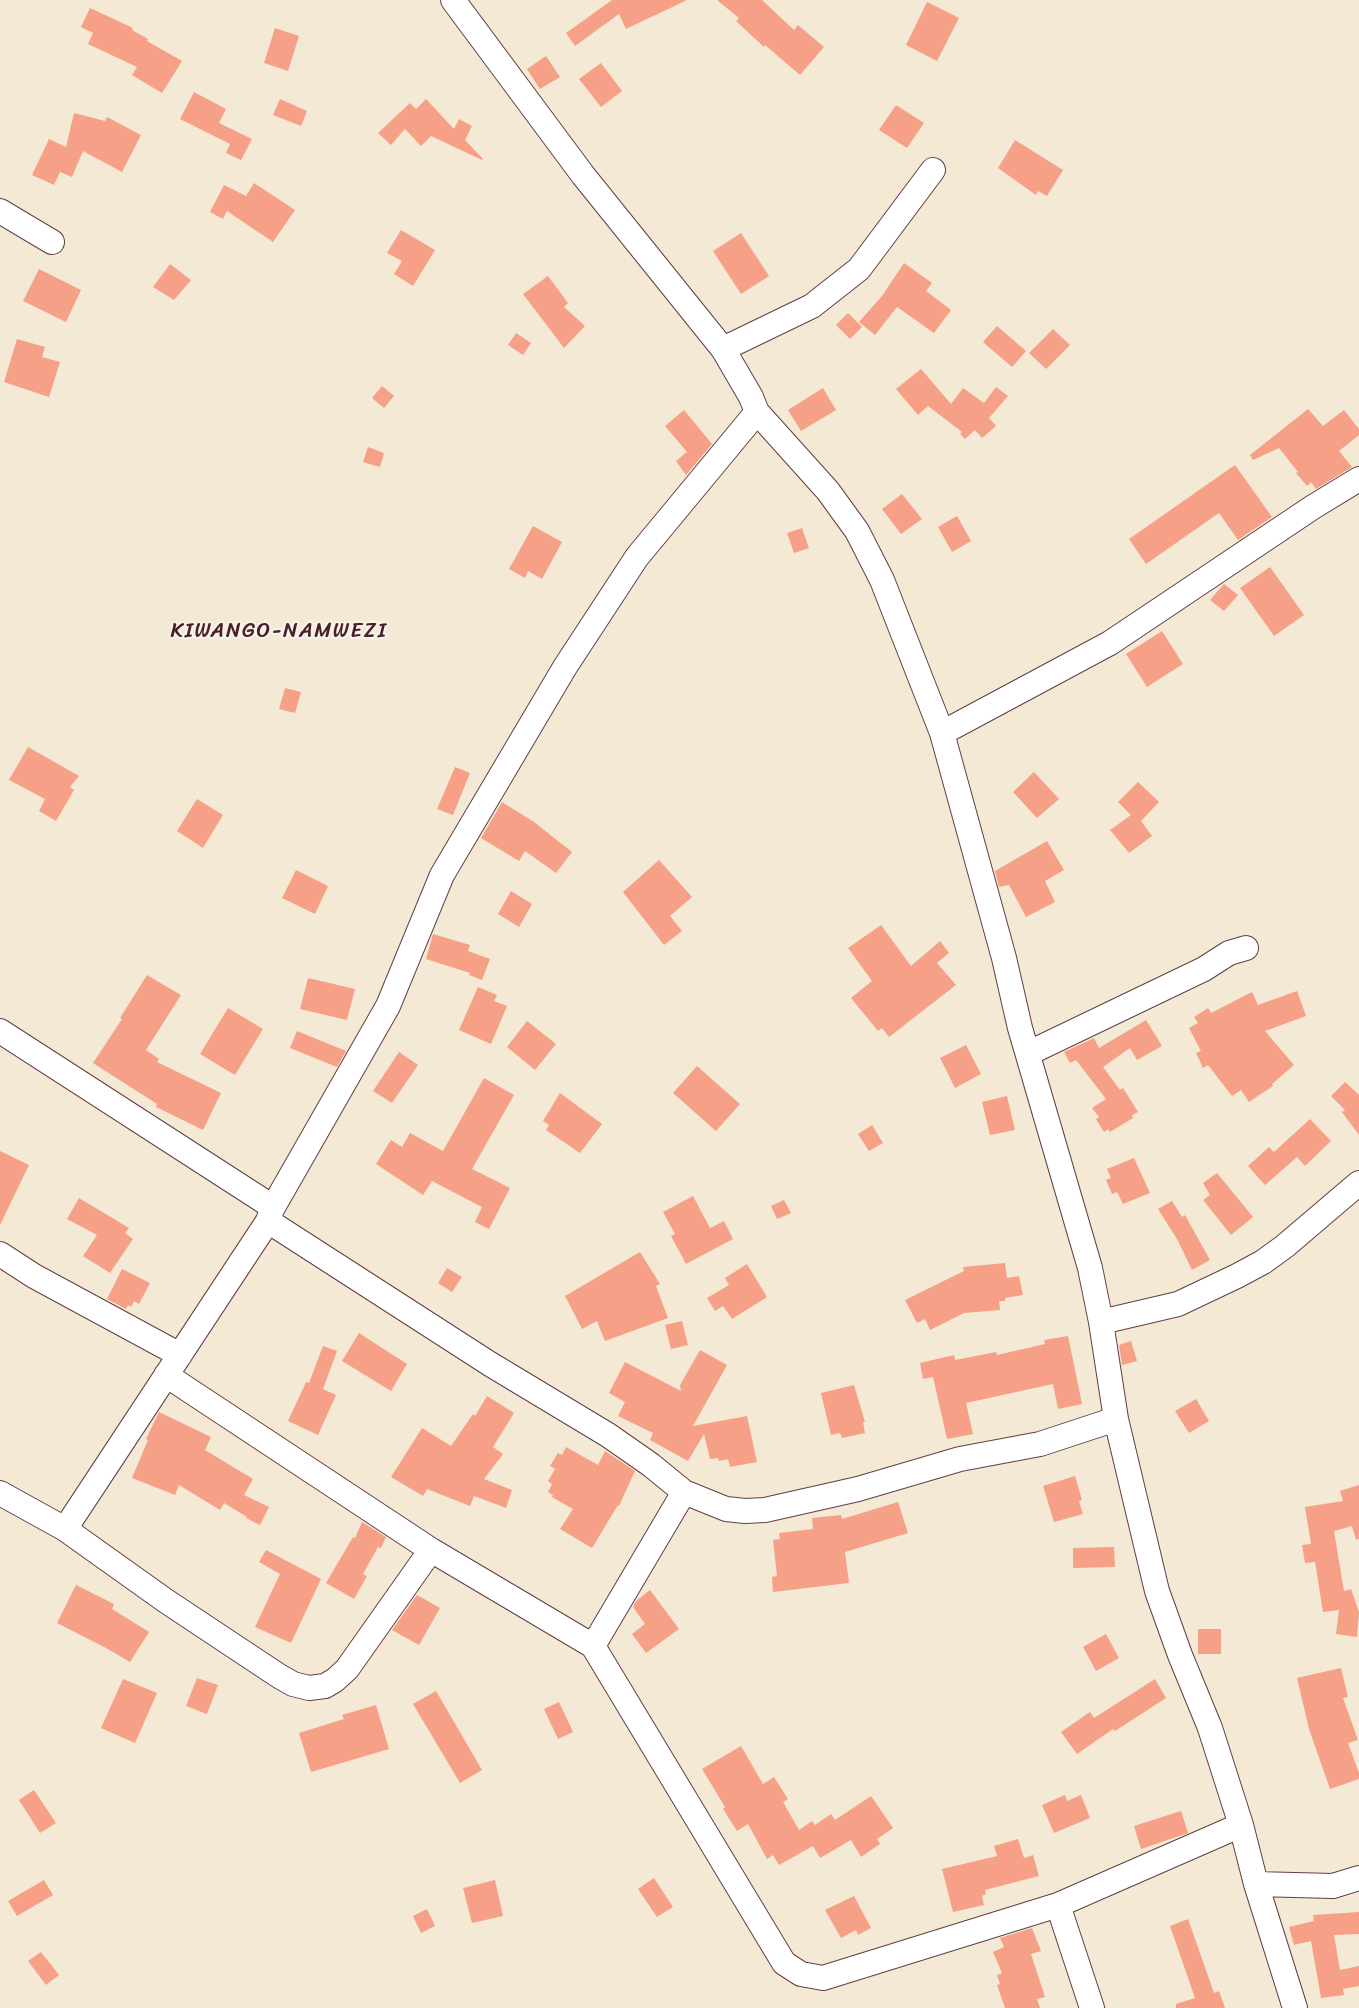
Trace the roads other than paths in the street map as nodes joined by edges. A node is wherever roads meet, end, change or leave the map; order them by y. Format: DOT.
graph roads {
  1 [pos="453,0"];
  2 [pos="933,170"];
  3 [pos="0,211"];
  4 [pos="52,242"];
  5 [pos="723,348"];
  6 [pos="757,412"];
  7 [pos="1359,479"];
  8 [pos="942,733"];
  9 [pos="1246,948"];
  10 [pos="0,1031"];
  11 [pos="1029,1053"];
  12 [pos="1359,1183"];
  13 [pos="270,1215"];
  14 [pos="0,1254"];
  15 [pos="1101,1322"];
  16 [pos="180,1354"];
  17 [pos="166,1376"];
  18 [pos="1116,1419"];
  19 [pos="684,1492"];
  20 [pos="0,1493"];
  21 [pos="65,1528"];
  22 [pos="431,1550"];
  23 [pos="593,1646"];
  24 [pos="1241,1825"];
  25 [pos="1359,1878"];
  26 [pos="1256,1884"];
  27 [pos="1058,1905"];
  28 [pos="1092,2008"];
  29 [pos="1295,2008"];
  1 -- 5 [label="street"];
  2 -- 5 [label="street"];
  3 -- 4 [label="street"];
  5 -- 6 [label="street"];
  6 -- 8 [label="street"];
  6 -- 13 [label="street"];
  7 -- 8 [label="street"];
  8 -- 11 [label="street"];
  9 -- 11 [label="street"];
  10 -- 13 [label="street"];
  11 -- 15 [label="street"];
  12 -- 15 [label="street"];
  13 -- 16 [label="street"];
  13 -- 19 [label="street"];
  14 -- 16 [label="street"];
  15 -- 18 [label="street"];
  16 -- 17 [label="street"];
  17 -- 21 [label="street"];
  17 -- 22 [label="street"];
  18 -- 19 [label="street"];
  18 -- 24 [label="street"];
  19 -- 23 [label="street"];
  20 -- 21 [label="street"];
  21 -- 22 [label="street"];
  22 -- 23 [label="street"];
  23 -- 27 [label="street"];
  24 -- 26 [label="street"];
  24 -- 27 [label="street"];
  25 -- 26 [label="street"];
  26 -- 29 [label="street"];
  27 -- 28 [label="street"];
}
